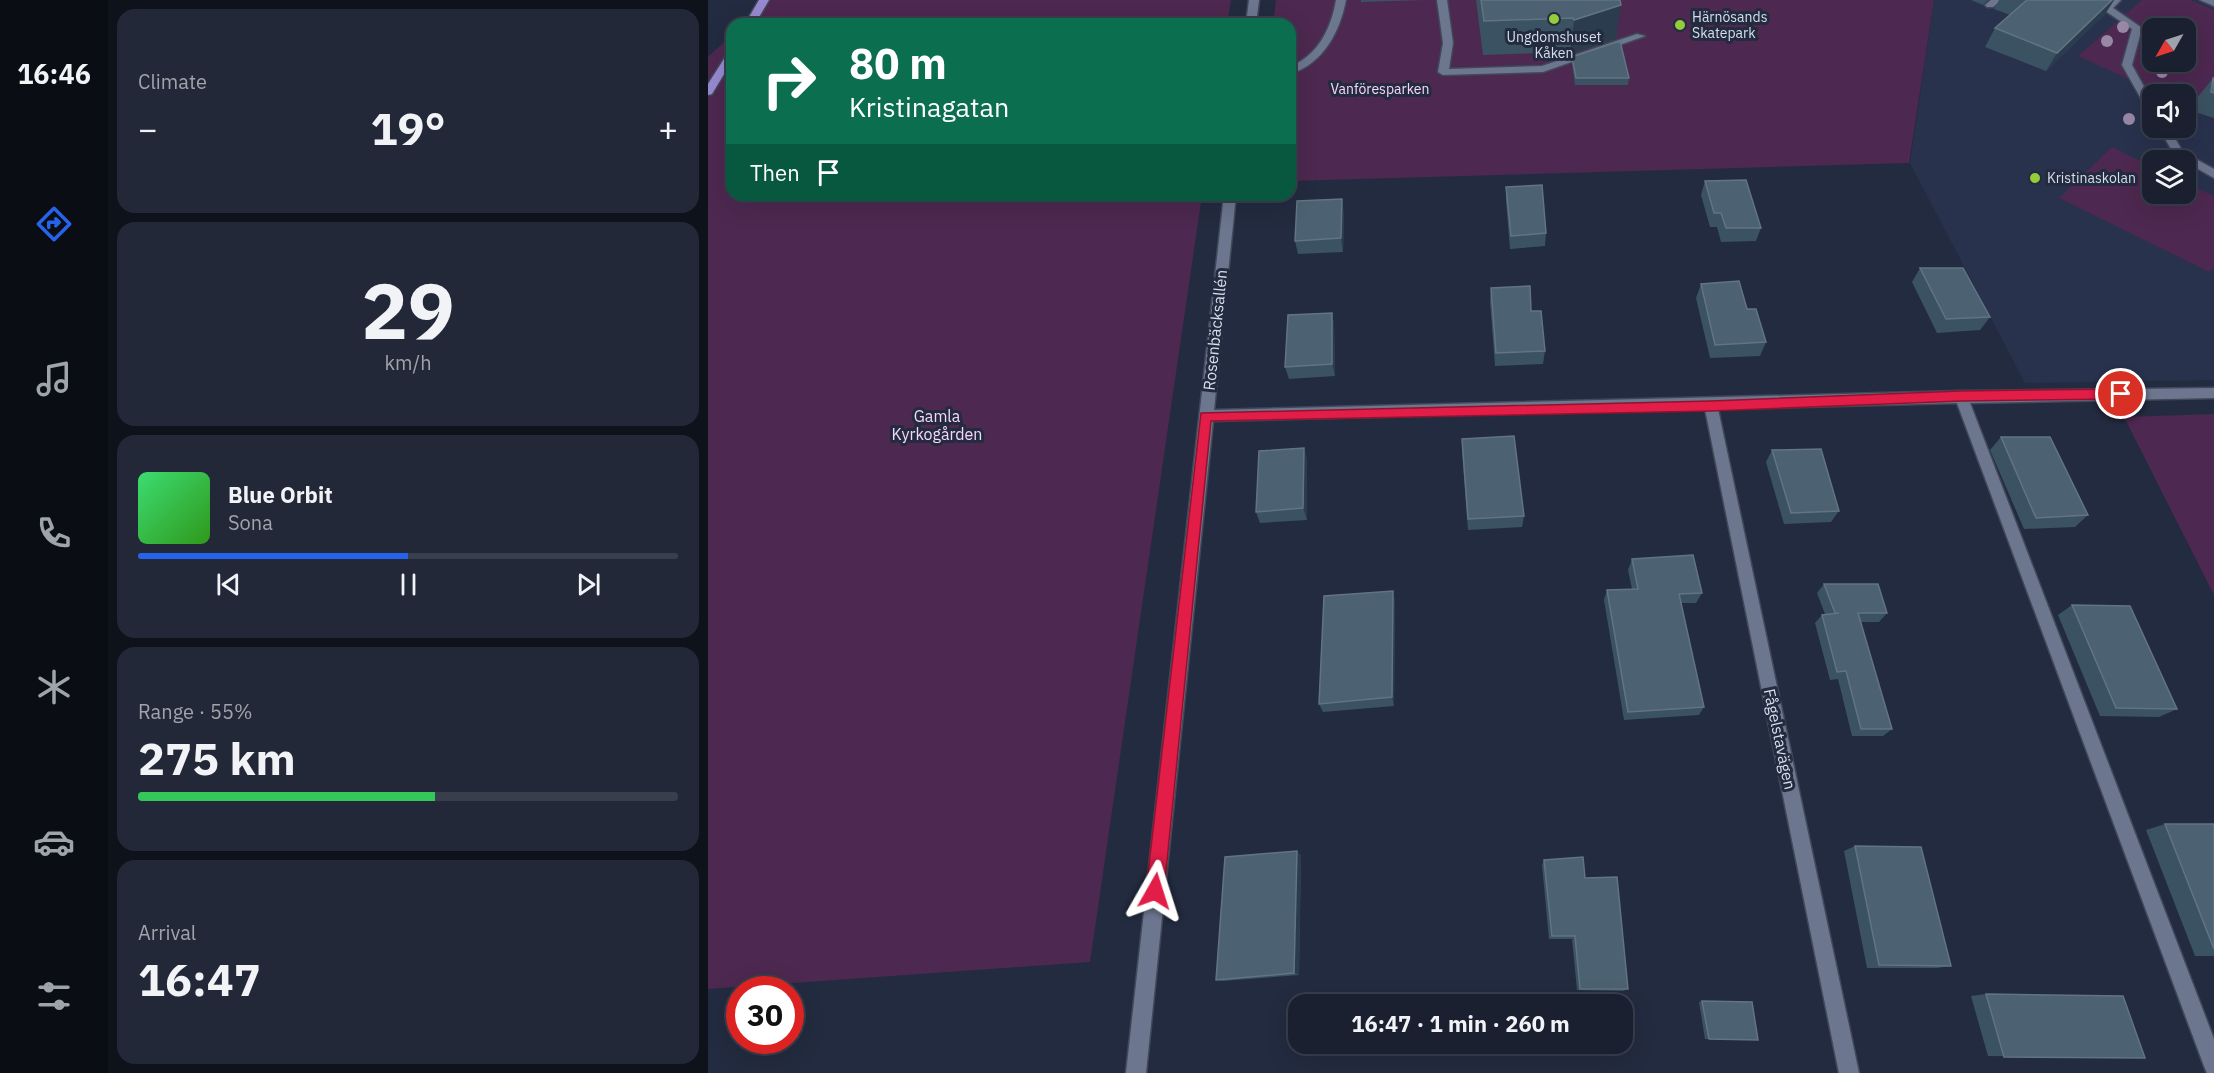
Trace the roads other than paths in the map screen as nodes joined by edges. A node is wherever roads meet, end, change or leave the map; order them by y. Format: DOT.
graph roads {
  1 [pos="764,0"];
  2 [pos="1254,0"];
  3 [pos="1341,0"];
  4 [pos="1442,0"];
  5 [pos="2116,0"];
  6 [pos="2205,0"];
  7 [pos="2214,3"];
  8 [pos="2096,4"];
  9 [pos="2107,8"];
  10 [pos="754,18"];
  11 [pos="1252,18"];
  12 [pos="1640,36"];
  13 [pos="726,63"];
  14 [pos="1296,68"];
  15 [pos="2142,91"];
  16 [pos="708,92"];
  17 [pos="2170,138"];
  18 [pos="2214,174"];
  19 [pos="1229,201"];
  20 [pos="2214,393"];
  21 [pos="1961,396"];
  22 [pos="1711,406"];
  23 [pos="1205,417"];
  24 [pos="2214,1066"];
  25 [pos="1136,1073"];
  26 [pos="1849,1073"];
  1 -- 10 [label="main road"];
  2 -- 11 [label="street"];
  3 -- 14 [label="street"];
  4 -- 12 [label="street"];
  5 -- 9 [label="street"];
  6 -- 7 [label="street"];
  8 -- 9 [label="street"];
  9 -- 15 [label="street"];
  13 -- 16 [label="main road"];
  17 -- 18 [label="street"];
  19 -- 23 [label="street, Rosenbäcksallén"];
  20 -- 21 [label="street"];
  21 -- 22 [label="street"];
  21 -- 24 [label="street"];
  22 -- 23 [label="street"];
  22 -- 26 [label="street, Fågelstavägen"];
  23 -- 25 [label="street, Rosenbäcksallén"];
}
